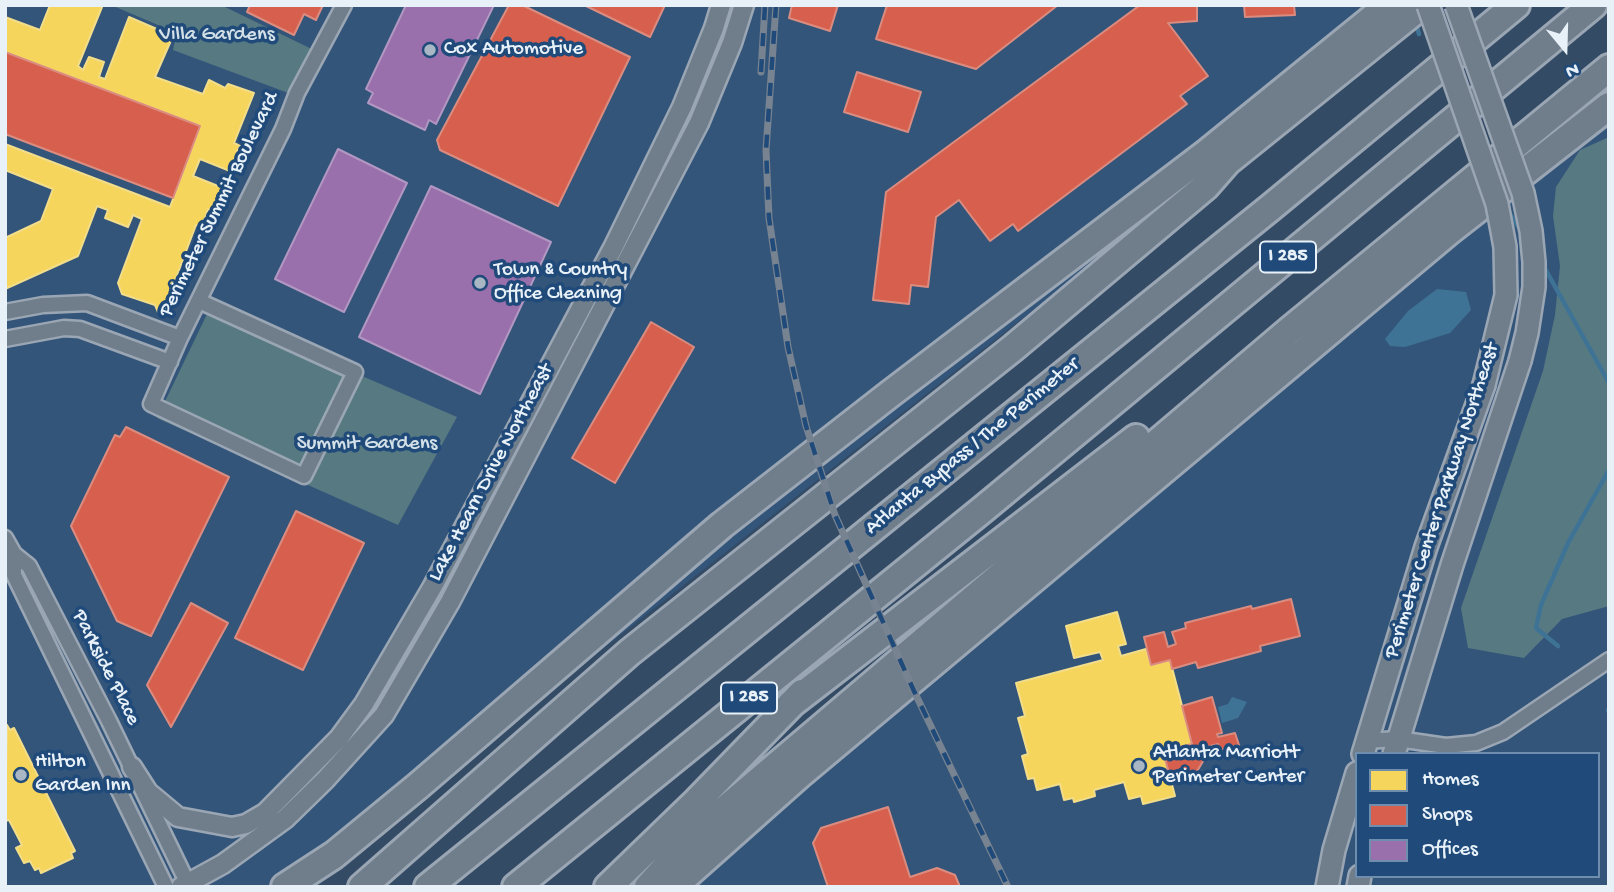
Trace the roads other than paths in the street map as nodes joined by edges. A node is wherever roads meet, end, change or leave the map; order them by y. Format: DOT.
graph roads {
  1 [pos="344,5"];
  2 [pos="721,5"];
  3 [pos="744,5"];
  4 [pos="1390,5"];
  5 [pos="1422,5"];
  6 [pos="1428,5"];
  7 [pos="1456,5"];
  8 [pos="1516,5"];
  9 [pos="1593,5"];
  10 [pos="1609,68"];
  11 [pos="1609,106"];
  12 [pos="1227,162"];
  13 [pos="199,301"];
  14 [pos="5,312"];
  15 [pos="1290,330"];
  16 [pos="180,338"];
  17 [pos="5,339"];
  18 [pos="170,362"];
  19 [pos="982,510"];
  20 [pos="5,538"];
  21 [pos="14,554"];
  22 [pos="572,652"];
  23 [pos="1609,660"];
  24 [pos="88,681"];
  25 [pos="71,692"];
  26 [pos="791,704"];
  27 [pos="1364,747"];
  28 [pos="1396,747"];
  29 [pos="132,767"];
  30 [pos="1355,781"];
  31 [pos="184,885"];
  32 [pos="166,887"];
  33 [pos="285,887"];
  34 [pos="362,887"];
  35 [pos="428,887"];
  36 [pos="516,887"];
  37 [pos="607,887"];
  38 [pos="648,887"];
  39 [pos="673,887"];
  40 [pos="1327,887"];
  1 -- 13 [label="street, Perimeter Summit Boulevard"];
  2 -- 29 [label="street, Lake Hearn Drive Northeast"];
  3 -- 31 [label="street, Lake Hearn Drive Northeast"];
  4 -- 22 [label="highway"];
  5 -- 12 [label="highway"];
  6 -- 27 [label="main road, Perimeter Center Parkway Northeast, bridge"];
  7 -- 28 [label="main road, Perimeter Center Parkway Northeast, bridge"];
  8 -- 35 [label="highway, Atlanta Bypass / The Perimeter / I 285"];
  9 -- 19 [label="highway, I 285"];
  10 -- 15 [label="highway"];
  11 -- 39 [label="highway"];
  12 -- 22 [label="highway"];
  12 -- 34 [label="highway"];
  13 -- 16 [label="street, Perimeter Summit Boulevard"];
  13 -- 18 [label="street"];
  14 -- 16 [label="street, Perimeter Summit Boulevard"];
  15 -- 26 [label="highway"];
  15 -- 38 [label="highway"];
  16 -- 18 [label="street"];
  17 -- 18 [label="street"];
  19 -- 26 [label="highway"];
  19 -- 36 [label="highway, I 285"];
  20 -- 21 [label="street, Parkside Place"];
  21 -- 24 [label="street, Parkside Place"];
  21 -- 25 [label="street, Parkside Place"];
  22 -- 33 [label="highway"];
  23 -- 28 [label="street"];
  24 -- 25 [label="street"];
  24 -- 29 [label="street, Parkside Place"];
  25 -- 32 [label="street, Parkside Place"];
  26 -- 37 [label="highway"];
  27 -- 28 [label="street"];
  29 -- 31 [label="street, Parkside Place"];
  30 -- 40 [label="main road"];
}
